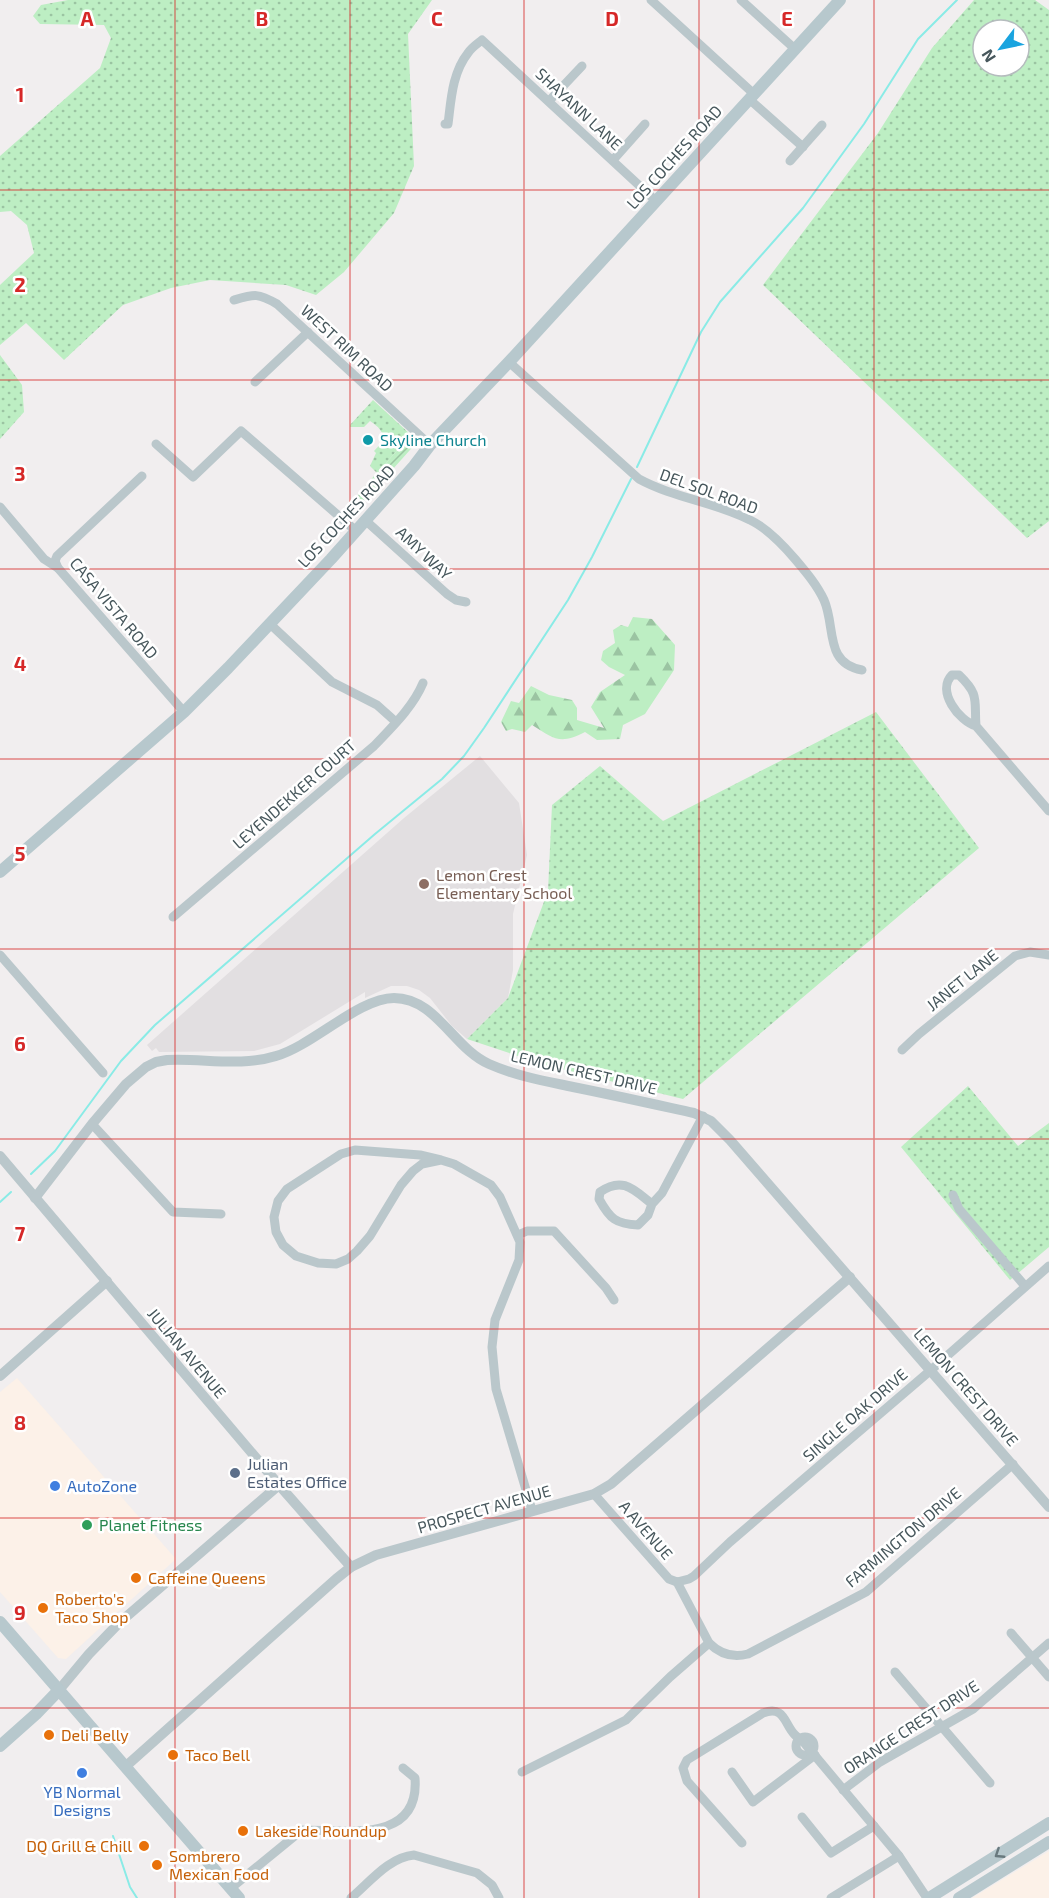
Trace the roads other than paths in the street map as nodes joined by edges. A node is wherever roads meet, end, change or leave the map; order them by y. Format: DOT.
graph roads {
  1 [pos="651,0"];
  2 [pos="741,0"];
  3 [pos="840,0"];
  4 [pos="795,49"];
  5 [pos="582,66"];
  6 [pos="752,97"];
  7 [pos="549,101"];
  8 [pos="444,124"];
  9 [pos="645,124"];
  10 [pos="822,125"];
  11 [pos="803,147"];
  12 [pos="613,160"];
  13 [pos="790,161"];
  14 [pos="656,201"];
  15 [pos="234,300"];
  16 [pos="308,332"];
  17 [pos="509,362"];
  18 [pos="255,382"];
  19 [pos="156,444"];
  20 [pos="430,445"];
  21 [pos="142,476"];
  22 [pos="0,507"];
  23 [pos="365,519"];
  24 [pos="355,530"];
  25 [pos="58,568"];
  26 [pos="466,602"];
  27 [pos="270,624"];
  28 [pos="862,670"];
  29 [pos="423,682"];
  30 [pos="184,712"];
  31 [pos="396,722"];
  32 [pos="976,726"];
  33 [pos="1049,811"];
  34 [pos="0,872"];
  35 [pos="173,917"];
  36 [pos="0,955"];
  37 [pos="1049,955"];
  38 [pos="902,1050"];
  39 [pos="103,1073"];
  40 [pos="703,1116"];
  41 [pos="92,1124"];
  42 [pos="0,1156"];
  43 [pos="441,1160"];
  44 [pos="953,1195"];
  45 [pos="35,1198"];
  46 [pos="652,1204"];
  47 [pos="221,1214"];
  48 [pos="518,1235"];
  49 [pos="1049,1266"];
  50 [pos="850,1277"];
  51 [pos="106,1281"];
  52 [pos="1025,1286"];
  53 [pos="614,1300"];
  54 [pos="931,1370"];
  55 [pos="0,1376"];
  56 [pos="1013,1464"];
  57 [pos="279,1485"];
  58 [pos="594,1494"];
  59 [pos="1049,1507"];
  60 [pos="532,1510"];
  61 [pos="351,1567"];
  62 [pos="678,1582"];
  63 [pos="0,1622"];
  64 [pos="1011,1633"];
  65 [pos="709,1643"];
  66 [pos="1049,1643"];
  67 [pos="1033,1657"];
  68 [pos="895,1672"];
  69 [pos="1049,1677"];
  70 [pos="59,1690"];
  71 [pos="942,1727"];
  72 [pos="0,1746"];
  73 [pos="811,1751"];
  74 [pos="125,1767"];
  75 [pos="403,1768"];
  76 [pos="522,1772"];
  77 [pos="732,1772"];
  78 [pos="990,1783"];
  79 [pos="843,1790"];
  80 [pos="802,1817"];
  81 [pos="1049,1823"];
  82 [pos="874,1826"];
  83 [pos="1049,1842"];
  84 [pos="742,1844"];
  85 [pos="899,1856"];
  86 [pos="235,1893"];
  87 [pos="351,1898"];
  88 [pos="500,1898"];
  89 [pos="831,1898"];
  90 [pos="928,1898"];
  91 [pos="959,1898"];
  1 -- 6 [label="street"];
  2 -- 4 [label="street"];
  3 -- 4 [label="main road, LOS COCHES ROAD"];
  4 -- 6 [label="main road, LOS COCHES ROAD"];
  5 -- 7 [label="street"];
  6 -- 11 [label="street"];
  6 -- 14 [label="main road, LOS COCHES ROAD"];
  7 -- 8 [label="street, SHAYANN LANE"];
  7 -- 12 [label="street, SHAYANN LANE"];
  9 -- 12 [label="street"];
  10 -- 11 [label="street"];
  11 -- 13 [label="street"];
  12 -- 14 [label="street, SHAYANN LANE"];
  14 -- 17 [label="main road, LOS COCHES ROAD"];
  15 -- 16 [label="street, WEST RIM ROAD"];
  16 -- 18 [label="street"];
  16 -- 20 [label="street, WEST RIM ROAD"];
  17 -- 20 [label="main road, LOS COCHES ROAD"];
  17 -- 28 [label="street, DEL SOL ROAD"];
  19 -- 24 [label="street"];
  20 -- 23 [label="main road, LOS COCHES ROAD"];
  21 -- 25 [label="street, CASA VISTA ROAD"];
  22 -- 25 [label="street"];
  23 -- 24 [label="main road, LOS COCHES ROAD"];
  23 -- 26 [label="street, AMY WAY"];
  24 -- 27 [label="main road, LOS COCHES ROAD"];
  25 -- 30 [label="street, CASA VISTA ROAD"];
  27 -- 30 [label="main road, LOS COCHES ROAD"];
  27 -- 31 [label="street"];
  29 -- 31 [label="street, LEYENDEKKER COURT"];
  30 -- 34 [label="main road, LOS COCHES ROAD"];
  31 -- 35 [label="street, LEYENDEKKER COURT"];
  32 -- 32 [label="street"];
  32 -- 33 [label="street"];
  36 -- 39 [label="street"];
  37 -- 38 [label="street, JANET LANE"];
  40 -- 41 [label="street, LEMON CREST DRIVE"];
  40 -- 46 [label="street"];
  40 -- 50 [label="street, LEMON CREST DRIVE"];
  41 -- 45 [label="street, LEMON CREST DRIVE"];
  41 -- 47 [label="street"];
  42 -- 45 [label="street, JULIAN AVENUE"];
  43 -- 43 [label="street"];
  43 -- 48 [label="street"];
  44 -- 52 [label="street"];
  45 -- 51 [label="street, JULIAN AVENUE"];
  46 -- 46 [label="street"];
  48 -- 53 [label="street"];
  48 -- 60 [label="street"];
  49 -- 52 [label="street, SINGLE OAK DRIVE"];
  50 -- 54 [label="street, LEMON CREST DRIVE"];
  50 -- 58 [label="street, PROSPECT AVENUE"];
  51 -- 55 [label="street"];
  51 -- 57 [label="street, JULIAN AVENUE"];
  52 -- 54 [label="street, SINGLE OAK DRIVE"];
  54 -- 56 [label="street, LEMON CREST DRIVE"];
  54 -- 62 [label="street, SINGLE OAK DRIVE"];
  56 -- 59 [label="street, LEMON CREST DRIVE"];
  56 -- 65 [label="street, FARMINGTON DRIVE"];
  57 -- 61 [label="street, JULIAN AVENUE"];
  57 -- 70 [label="street"];
  58 -- 60 [label="street, PROSPECT AVENUE"];
  58 -- 62 [label="street, A AVENUE"];
  60 -- 61 [label="street, PROSPECT AVENUE"];
  61 -- 74 [label="street, PROSPECT AVENUE"];
  62 -- 65 [label="street"];
  63 -- 70 [label="main road"];
  64 -- 67 [label="street"];
  65 -- 76 [label="street"];
  66 -- 67 [label="street, ORANGE CREST DRIVE"];
  67 -- 69 [label="street"];
  67 -- 71 [label="street, ORANGE CREST DRIVE"];
  68 -- 71 [label="street"];
  70 -- 72 [label="main road"];
  70 -- 74 [label="main road"];
  71 -- 78 [label="street"];
  71 -- 79 [label="street, ORANGE CREST DRIVE"];
  73 -- 77 [label="street"];
  73 -- 79 [label="street"];
  73 -- 84 [label="street"];
  74 -- 86 [label="main road"];
  75 -- 86 [label="street"];
  79 -- 82 [label="street"];
  80 -- 82 [label="street"];
  81 -- 90 [label="main road, one-way"];
  82 -- 85 [label="street"];
  83 -- 91 [label="main road"];
  85 -- 89 [label="street"];
  85 -- 90 [label="street"];
  87 -- 88 [label="street"];
}
